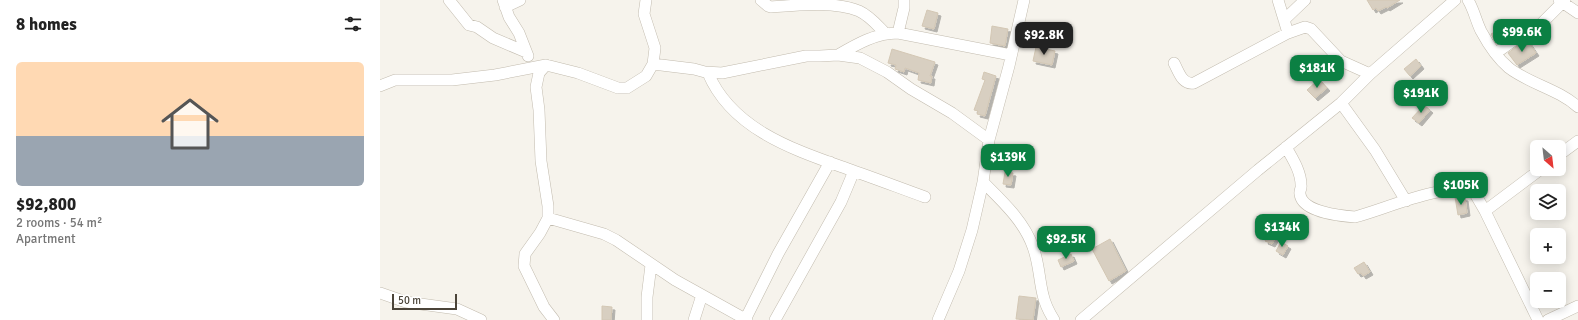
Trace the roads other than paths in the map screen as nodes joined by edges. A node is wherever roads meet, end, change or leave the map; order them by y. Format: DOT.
graph roads {
  1 [pos="449,0"];
  2 [pos="520,0"];
  3 [pos="646,0"];
  4 [pos="761,0"];
  5 [pos="904,0"];
  6 [pos="1024,0"];
  7 [pos="1278,0"];
  8 [pos="1305,0"];
  9 [pos="1455,0"];
  10 [pos="1468,0"];
  11 [pos="1562,1"];
  12 [pos="504,3"];
  13 [pos="790,3"];
  14 [pos="1578,13"];
  15 [pos="1284,20"];
  16 [pos="885,33"];
  17 [pos="898,33"];
  18 [pos="1288,33"];
  19 [pos="526,52"];
  20 [pos="1496,53"];
  21 [pos="838,55"];
  22 [pos="1011,55"];
  23 [pos="1174,63"];
  24 [pos="653,64"];
  25 [pos="546,65"];
  26 [pos="533,67"];
  27 [pos="708,72"];
  28 [pos="1370,74"];
  29 [pos="380,86"];
  30 [pos="1341,103"];
  31 [pos="1578,107"];
  32 [pos="989,140"];
  33 [pos="1578,141"];
  34 [pos="1286,147"];
  35 [pos="1566,150"];
  36 [pos="830,162"];
  37 [pos="854,171"];
  38 [pos="1532,176"];
  39 [pos="983,182"];
  40 [pos="925,197"];
  41 [pos="1406,202"];
  42 [pos="1486,210"];
  43 [pos="548,218"];
  44 [pos="651,265"];
  45 [pos="380,293"];
  46 [pos="702,295"];
  47 [pos="1578,306"];
  48 [pos="732,316"];
  49 [pos="747,319"];
  50 [pos="481,320"];
  51 [pos="554,320"];
  52 [pos="647,320"];
  53 [pos="694,320"];
  54 [pos="775,320"];
  55 [pos="938,320"];
  56 [pos="1054,320"];
  57 [pos="1081,320"];
  58 [pos="1538,320"];
  59 [pos="1548,320"];
  1 -- 19 [label="street"];
  2 -- 12 [label="street"];
  3 -- 24 [label="street"];
  4 -- 13 [label="street"];
  5 -- 17 [label="street"];
  6 -- 22 [label="street"];
  7 -- 15 [label="street"];
  8 -- 15 [label="street"];
  9 -- 28 [label="street"];
  10 -- 20 [label="street"];
  11 -- 14 [label="street"];
  11 -- 20 [label="street"];
  12 -- 19 [label="street"];
  13 -- 16 [label="street"];
  15 -- 18 [label="street"];
  16 -- 17 [label="street"];
  16 -- 21 [label="street"];
  17 -- 22 [label="street"];
  18 -- 23 [label="street"];
  18 -- 28 [label="street"];
  19 -- 26 [label="street"];
  20 -- 31 [label="street"];
  21 -- 27 [label="street"];
  21 -- 32 [label="street"];
  22 -- 32 [label="street"];
  24 -- 25 [label="street"];
  24 -- 27 [label="street"];
  25 -- 26 [label="street"];
  25 -- 43 [label="street"];
  26 -- 29 [label="street"];
  27 -- 36 [label="street"];
  28 -- 30 [label="street"];
  30 -- 34 [label="street"];
  30 -- 41 [label="street"];
  32 -- 39 [label="street"];
  33 -- 35 [label="street"];
  34 -- 41 [label="street"];
  34 -- 57 [label="street"];
  36 -- 37 [label="street"];
  36 -- 49 [label="street"];
  37 -- 40 [label="street"];
  37 -- 54 [label="street"];
  38 -- 42 [label="street"];
  39 -- 55 [label="street"];
  39 -- 56 [label="street"];
  41 -- 42 [label="street"];
  42 -- 58 [label="street"];
  43 -- 44 [label="street"];
  43 -- 51 [label="street"];
  44 -- 46 [label="street"];
  44 -- 52 [label="street"];
  45 -- 50 [label="street"];
  46 -- 48 [label="street"];
  46 -- 53 [label="street"];
  47 -- 59 [label="street"];
  48 -- 49 [label="street"];
}
